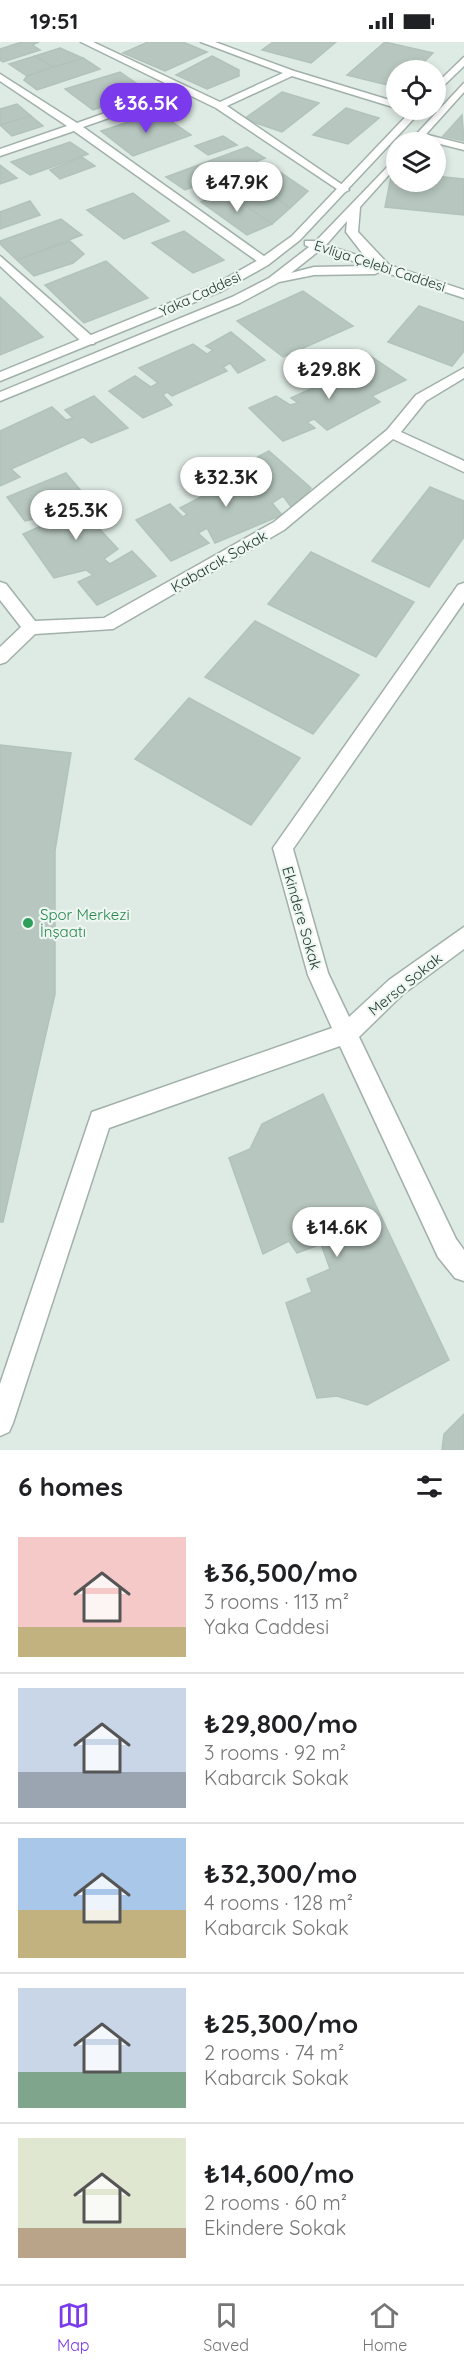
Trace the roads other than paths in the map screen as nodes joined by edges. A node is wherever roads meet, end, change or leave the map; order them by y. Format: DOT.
graph roads {
  1 [pos="86,42"];
  2 [pos="206,42"];
  3 [pos="464,60"];
  4 [pos="291,73"];
  5 [pos="0,77"];
  6 [pos="446,79"];
  7 [pos="464,86"];
  8 [pos="183,89"];
  9 [pos="386,102"];
  10 [pos="220,106"];
  11 [pos="405,120"];
  12 [pos="76,127"];
  13 [pos="423,132"];
  14 [pos="446,144"];
  15 [pos="464,147"];
  16 [pos="0,153"];
  17 [pos="386,172"];
  18 [pos="343,190"];
  19 [pos="354,207"];
  20 [pos="296,238"];
  21 [pos="318,246"];
  22 [pos="0,260"];
  23 [pos="264,262"];
  24 [pos="392,271"];
  25 [pos="273,281"];
  26 [pos="464,294"];
  27 [pos="89,341"];
  28 [pos="464,372"];
  29 [pos="0,377"];
  30 [pos="0,397"];
  31 [pos="392,433"];
  32 [pos="464,467"];
  33 [pos="0,588"];
  34 [pos="464,589"];
  35 [pos="32,628"];
  36 [pos="0,657"];
  37 [pos="464,937"];
  38 [pos="347,1033"];
  39 [pos="464,1269"];
  40 [pos="0,1423"];
  1 -- 8 [label="street"];
  2 -- 4 [label="street"];
  3 -- 6 [label="street"];
  4 -- 9 [label="street"];
  4 -- 10 [label="street"];
  5 -- 12 [label="street"];
  7 -- 13 [label="street"];
  8 -- 10 [label="street"];
  8 -- 12 [label="street"];
  10 -- 18 [label="street"];
  11 -- 18 [label="street, Yaka Caddesi"];
  12 -- 16 [label="street"];
  12 -- 23 [label="street"];
  14 -- 15 [label="street"];
  17 -- 19 [label="street, Yaka Caddesi"];
  18 -- 20 [label="street, Yaka Caddesi"];
  19 -- 21 [label="street, Yaka Caddesi"];
  19 -- 24 [label="street"];
  20 -- 21 [label="street, Evliya Çelebi Caddesi"];
  20 -- 23 [label="street, Yaka Caddesi"];
  21 -- 24 [label="street, Evliya Çelebi Caddesi"];
  21 -- 25 [label="street, Yaka Caddesi"];
  22 -- 27 [label="street"];
  23 -- 27 [label="street, Yaka Caddesi"];
  24 -- 25 [label="street"];
  24 -- 26 [label="street, Evliya Çelebi Caddesi"];
  25 -- 30 [label="street, Yaka Caddesi"];
  27 -- 29 [label="street, Yaka Caddesi"];
  28 -- 31 [label="street, Kabarcık Sokak"];
  31 -- 32 [label="street"];
  31 -- 35 [label="street, Kabarcık Sokak"];
  33 -- 35 [label="street"];
  34 -- 38 [label="street, Ekindere Sokak"];
  35 -- 36 [label="street"];
  37 -- 38 [label="street, Mersa Sokak"];
  38 -- 39 [label="street, Ekindere Sokak"];
  38 -- 40 [label="street"];
}
